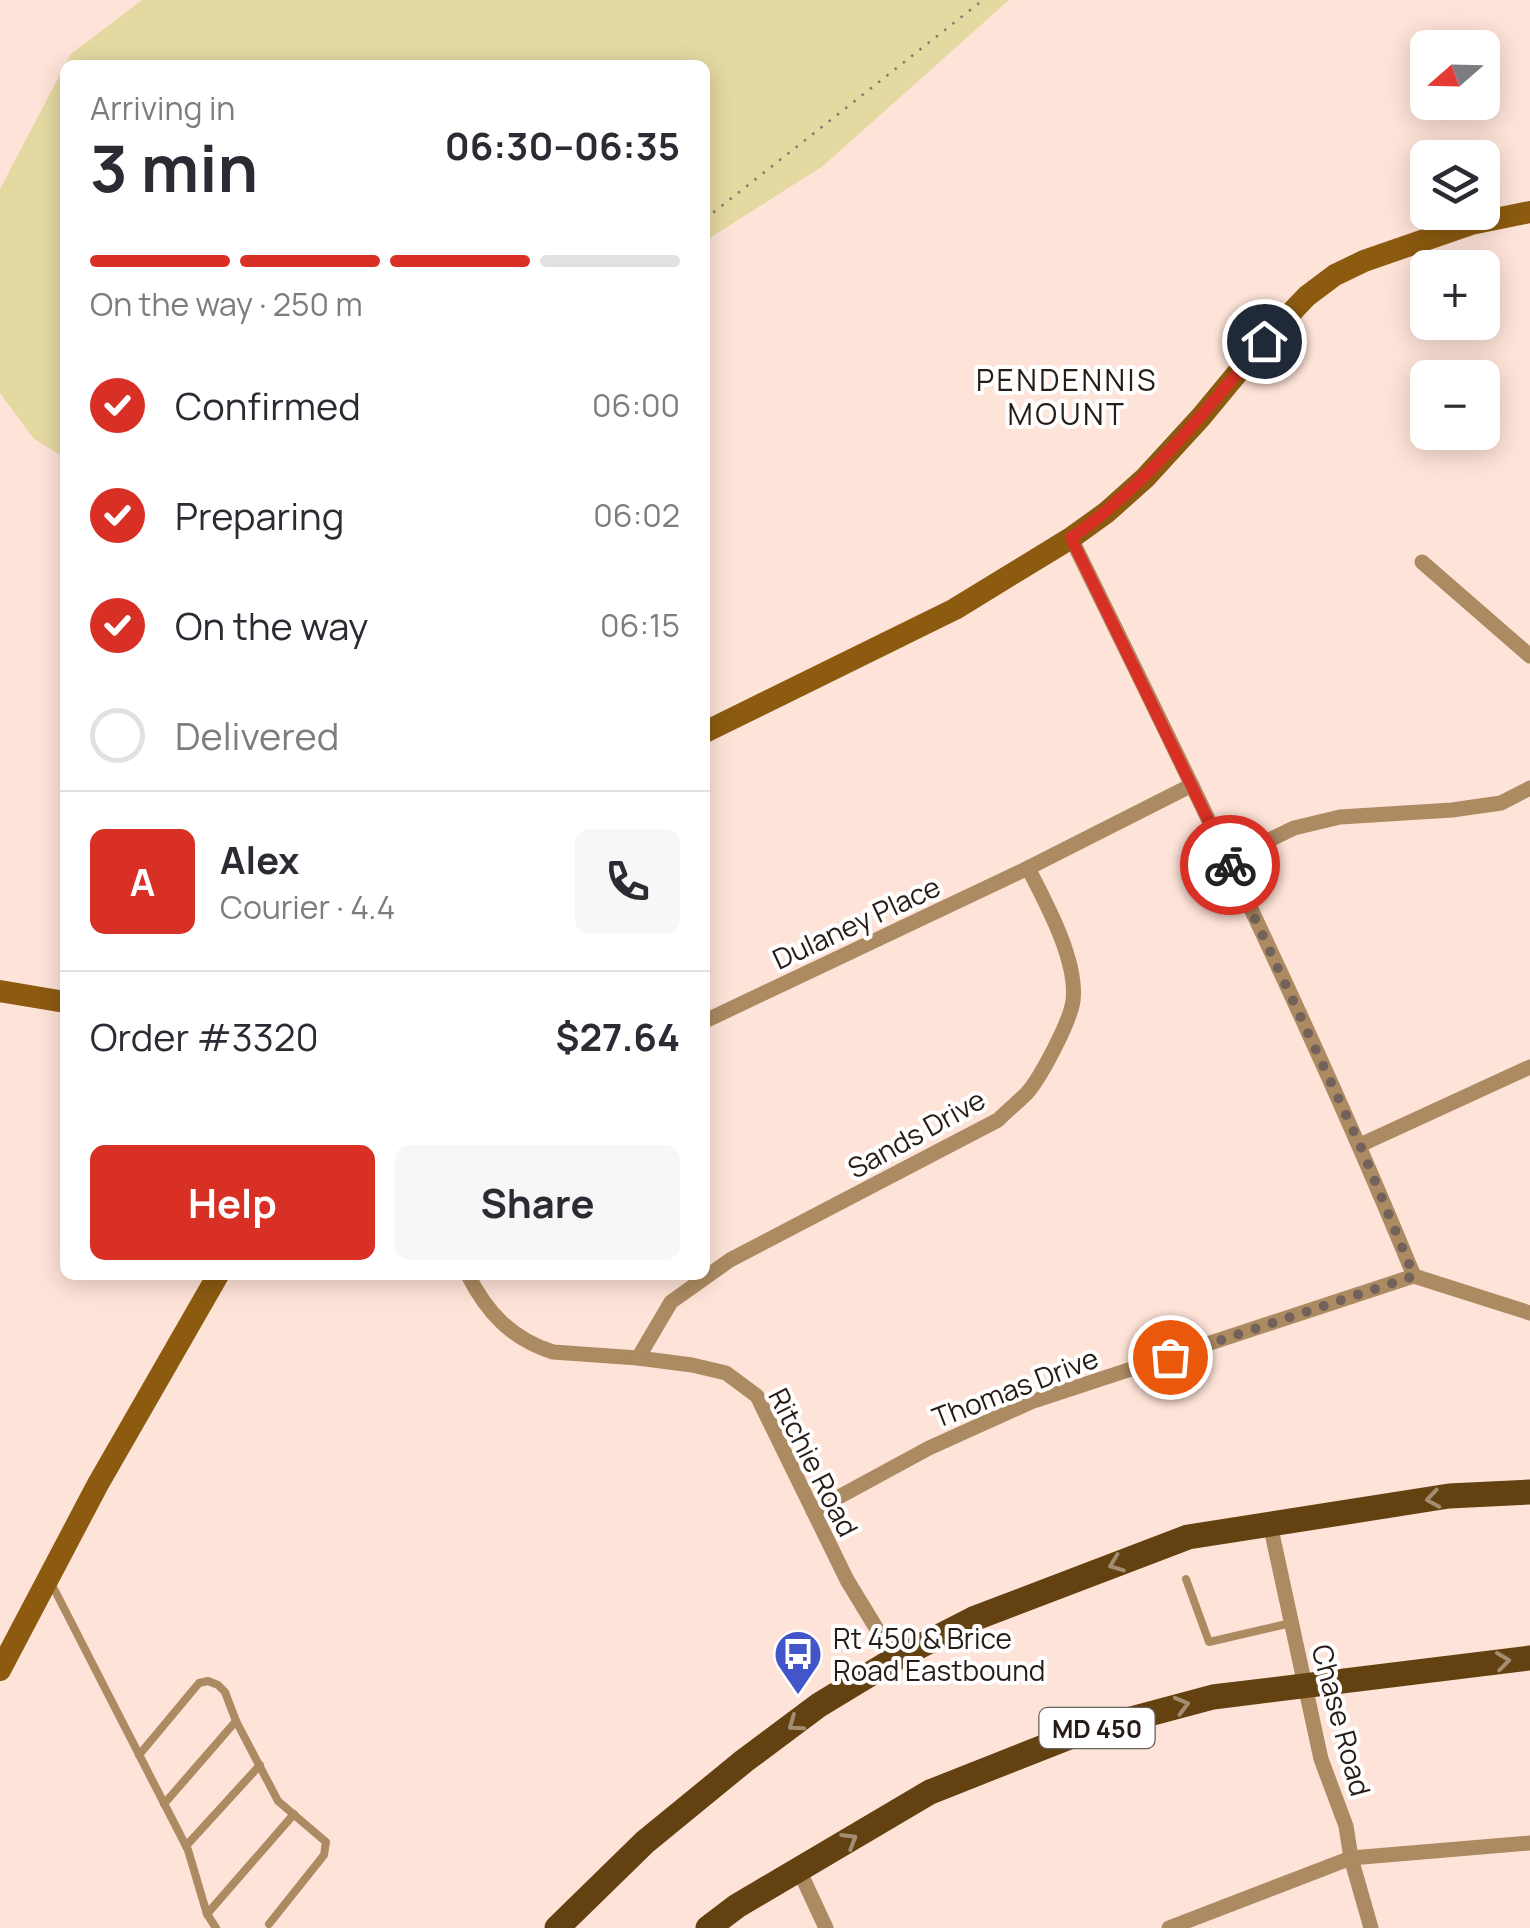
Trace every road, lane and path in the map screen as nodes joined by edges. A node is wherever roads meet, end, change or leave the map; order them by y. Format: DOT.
graph roads {
  1 [pos="983,0"];
  2 [pos="1530,212"];
  3 [pos="710,215"];
  4 [pos="1071,538"];
  5 [pos="1422,562"];
  6 [pos="1530,656"];
  7 [pos="710,730"];
  8 [pos="1192,785"];
  9 [pos="1530,788"];
  10 [pos="1228,860"];
  11 [pos="1028,868"];
  12 [pos="0,992"];
  13 [pos="60,1001"];
  14 [pos="710,1019"];
  15 [pos="1530,1068"];
  16 [pos="1360,1145"];
  17 [pos="710,1274"];
  18 [pos="1414,1276"];
  19 [pos="215,1280"];
  20 [pos="471,1280"];
  21 [pos="702,1280"];
  22 [pos="1530,1313"];
  23 [pos="638,1358"];
  24 [pos="1530,1492"];
  25 [pos="814,1511"];
  26 [pos="1270,1524"];
  27 [pos="48,1578"];
  28 [pos="1186,1579"];
  29 [pos="1291,1623"];
  30 [pos="1530,1658"];
  31 [pos="894,1659"];
  32 [pos="0,1670"];
  33 [pos="1305,1685"];
  34 [pos="236,1720"];
  35 [pos="139,1754"];
  36 [pos="260,1765"];
  37 [pos="164,1804"];
  38 [pos="294,1814"];
  39 [pos="1530,1842"];
  40 [pos="186,1846"];
  41 [pos="1351,1858"];
  42 [pos="799,1870"];
  43 [pos="207,1914"];
  44 [pos="269,1927"];
  45 [pos="216,1928"];
  46 [pos="557,1928"];
  47 [pos="708,1928"];
  48 [pos="826,1928"];
  49 [pos="1169,1928"];
  50 [pos="1372,1928"];
  1 -- 3 [label="path"];
  2 -- 4 [label="main road"];
  4 -- 7 [label="main road"];
  4 -- 8 [label="street"];
  5 -- 6 [label="street"];
  8 -- 10 [label="street"];
  8 -- 11 [label="street, Dulaney Place"];
  9 -- 10 [label="street"];
  10 -- 16 [label="street"];
  11 -- 14 [label="street, Dulaney Place"];
  11 -- 17 [label="street, Sands Drive"];
  12 -- 13 [label="main road"];
  15 -- 16 [label="street"];
  16 -- 18 [label="street"];
  18 -- 22 [label="street"];
  18 -- 25 [label="street, Thomas Drive"];
  19 -- 27 [label="main road"];
  20 -- 23 [label="street, Ritchie Road"];
  21 -- 23 [label="street, Sands Drive"];
  23 -- 25 [label="street, Ritchie Road"];
  24 -- 26 [label="main road, one-way"];
  25 -- 31 [label="street, Ritchie Road"];
  26 -- 29 [label="street, Chase Road"];
  26 -- 31 [label="main road, one-way"];
  27 -- 32 [label="main road"];
  27 -- 35 [label="lane"];
  28 -- 29 [label="lane"];
  29 -- 33 [label="street, Chase Road"];
  33 -- 30 [label="main road, MD 450, one-way"];
  31 -- 46 [label="main road, one-way"];
  33 -- 41 [label="street, Chase Road"];
  42 -- 33 [label="main road, MD 450, one-way"];
  34 -- 35 [label="lane"];
  34 -- 36 [label="lane"];
  34 -- 37 [label="lane"];
  35 -- 37 [label="lane"];
  36 -- 38 [label="lane"];
  36 -- 40 [label="lane"];
  37 -- 40 [label="lane"];
  38 -- 43 [label="lane"];
  38 -- 44 [label="lane"];
  39 -- 41 [label="street"];
  40 -- 43 [label="lane"];
  41 -- 49 [label="street"];
  41 -- 50 [label="street, Chase Road"];
  42 -- 47 [label="main road, MD 450"];
  42 -- 48 [label="street"];
  43 -- 45 [label="lane"];
}
